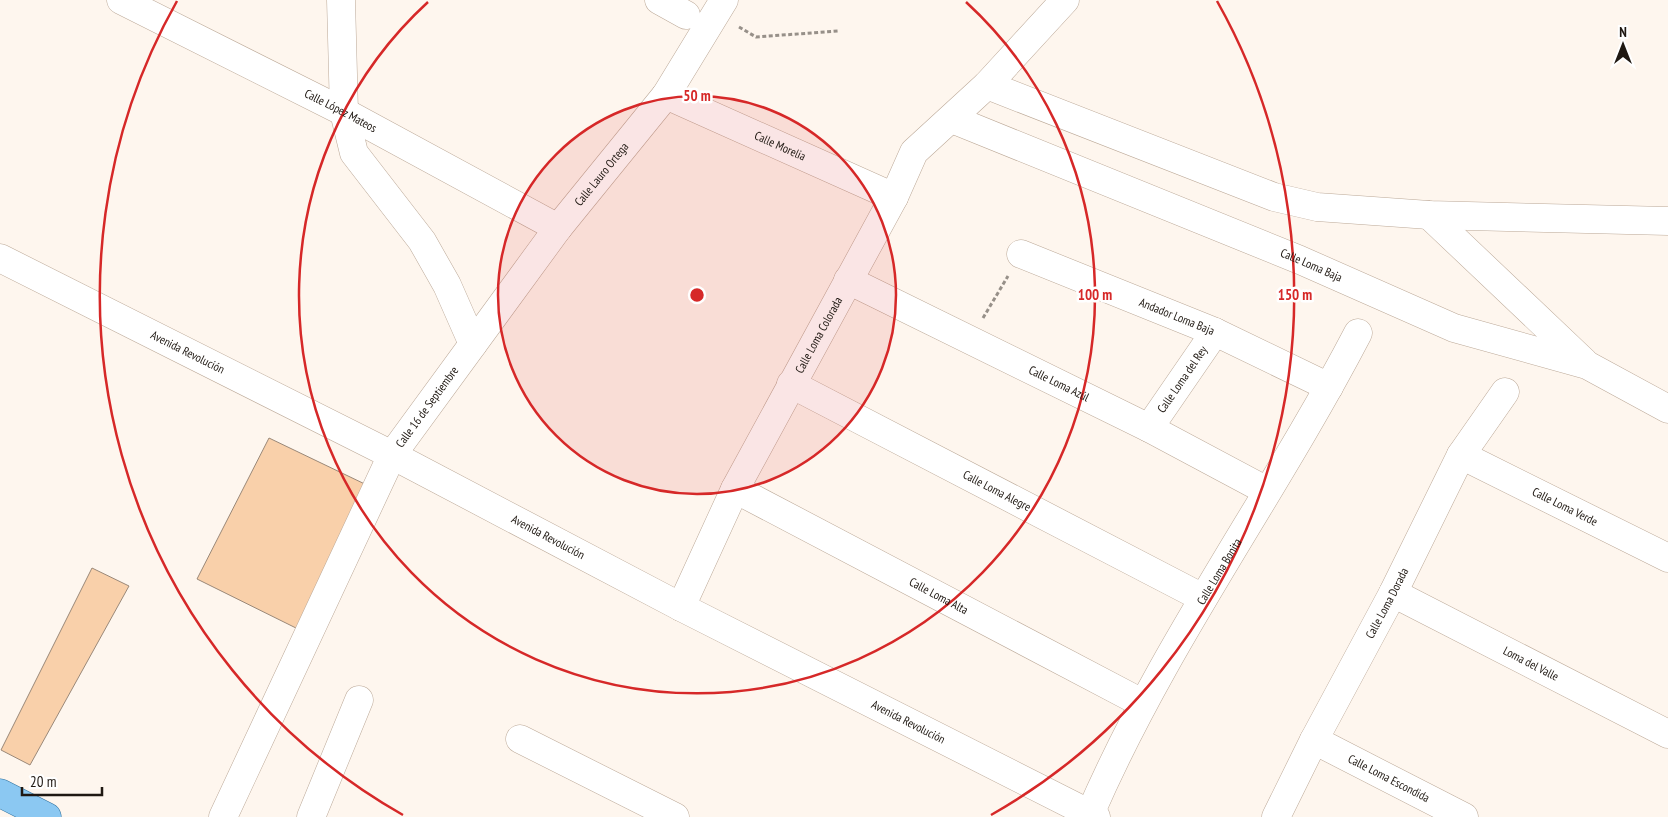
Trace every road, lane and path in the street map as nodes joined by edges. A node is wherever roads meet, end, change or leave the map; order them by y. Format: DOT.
graph roads {
  1 [pos="121,0"];
  2 [pos="342,0"];
  3 [pos="659,0"];
  4 [pos="1065,0"];
  5 [pos="717,11"];
  6 [pos="686,14"];
  7 [pos="838,31"];
  8 [pos="987,85"];
  9 [pos="666,95"];
  10 [pos="344,112"];
  11 [pos="952,120"];
  12 [pos="894,197"];
  13 [pos="1429,215"];
  14 [pos="1668,221"];
  15 [pos="558,228"];
  16 [pos="1021,254"];
  17 [pos="0,258"];
  18 [pos="848,280"];
  19 [pos="1215,332"];
  20 [pos="1358,332"];
  21 [pos="970,340"];
  22 [pos="473,344"];
  23 [pos="1587,365"];
  24 [pos="791,384"];
  25 [pos="1329,387"];
  26 [pos="1504,392"];
  27 [pos="1668,409"];
  28 [pos="1149,428"];
  29 [pos="392,455"];
  30 [pos="1461,455"];
  31 [pos="736,489"];
  32 [pos="1267,491"];
  33 [pos="1668,558"];
  34 [pos="1393,593"];
  35 [pos="1202,598"];
  36 [pos="681,607"];
  37 [pos="359,700"];
  38 [pos="1142,703"];
  39 [pos="1668,734"];
  40 [pos="520,739"];
  41 [pos="1314,740"];
  42 [pos="0,793"];
  43 [pos="665,814"];
  44 [pos="1093,816"];
  45 [pos="48,817"];
  46 [pos="223,817"];
  47 [pos="311,817"];
  48 [pos="1276,817"];
  49 [pos="1464,817"];
  1 -- 10 [label="street, Calle López Mateos"];
  2 -- 10 [label="street"];
  3 -- 6 [label="street"];
  4 -- 8 [label="street, Calle Loma Colorada"];
  5 -- 7 [label="path"];
  5 -- 9 [label="street, Calle Lauro Ortega"];
  8 -- 11 [label="street, Calle Loma Colorada"];
  8 -- 13 [label="street"];
  9 -- 12 [label="street, Calle Morelia"];
  9 -- 15 [label="street, Calle Lauro Ortega"];
  10 -- 15 [label="street, Calle López Mateos"];
  10 -- 22 [label="street"];
  11 -- 12 [label="street, Calle Loma Colorada"];
  11 -- 23 [label="street, Calle Loma Baja"];
  12 -- 18 [label="street, Calle Loma Colorada"];
  13 -- 14 [label="street"];
  13 -- 23 [label="street"];
  15 -- 22 [label="street, Calle Lauro Ortega"];
  16 -- 19 [label="street, Andador Loma Baja"];
  16 -- 21 [label="path"];
  17 -- 29 [label="street, Avenida Revolución"];
  18 -- 21 [label="street, Calle Loma Azúl"];
  18 -- 24 [label="street, Calle Loma Colorada"];
  19 -- 25 [label="street, Andador Loma Baja"];
  19 -- 28 [label="street, Calle Loma del Rey"];
  20 -- 25 [label="street, Calle Loma Bonita"];
  21 -- 28 [label="street, Calle Loma Azúl"];
  22 -- 29 [label="street, Calle 16 de Septiembre"];
  23 -- 27 [label="street, Calle Loma Baja"];
  24 -- 31 [label="street, Calle Loma Colorada"];
  24 -- 35 [label="street, Calle Loma Alegre"];
  25 -- 32 [label="street, Calle Loma Bonita"];
  26 -- 30 [label="street, Calle Loma Dorada"];
  28 -- 32 [label="street, Calle Loma Azúl"];
  29 -- 36 [label="street, Avenida Revolución"];
  29 -- 46 [label="street, Calle 16 de Septiembre"];
  30 -- 33 [label="street, Calle Loma Verde"];
  30 -- 34 [label="street, Calle Loma Dorada"];
  31 -- 36 [label="street, Calle Loma Colorada"];
  31 -- 38 [label="street, Calle Loma Alta"];
  32 -- 35 [label="street, Calle Loma Bonita"];
  34 -- 39 [label="street, Loma del Valle"];
  34 -- 41 [label="street, Calle Loma Dorada"];
  35 -- 38 [label="street, Calle Loma Bonita"];
  36 -- 44 [label="street, Avenida Revolución"];
  37 -- 47 [label="street"];
  38 -- 44 [label="street, Calle Loma Bonita"];
  40 -- 43 [label="street"];
  41 -- 48 [label="street, Calle Loma Dorada"];
  41 -- 49 [label="street, Calle Loma Escondida"];
  42 -- 45 [label="main road"];
}
